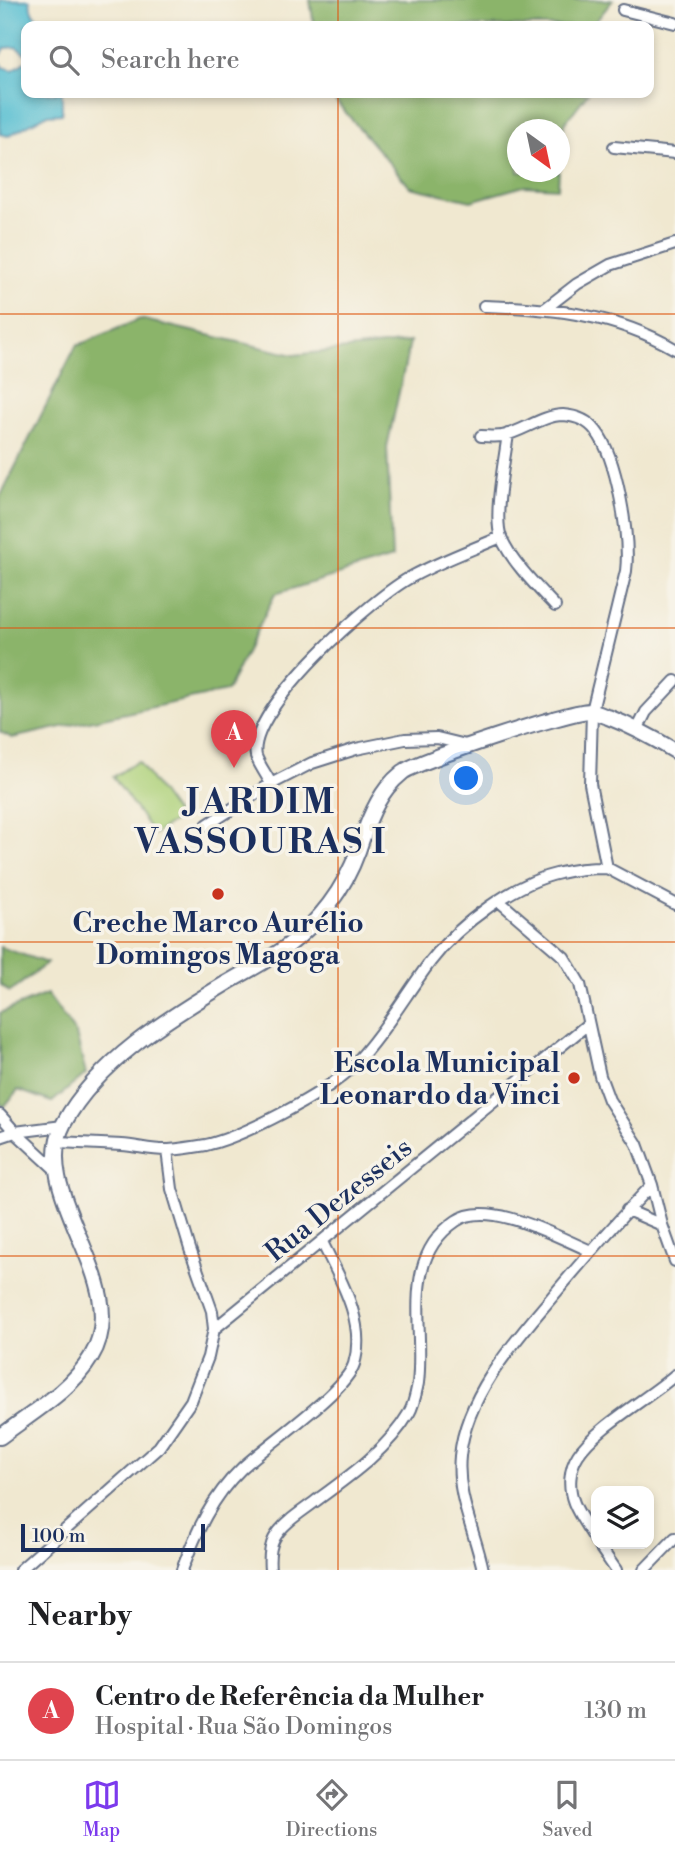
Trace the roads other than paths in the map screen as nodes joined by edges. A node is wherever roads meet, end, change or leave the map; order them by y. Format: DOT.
graph roads {
  1 [pos="623,10"];
  2 [pos="675,23"];
  3 [pos="614,147"];
  4 [pos="675,153"];
  5 [pos="675,244"];
  6 [pos="484,306"];
  7 [pos="546,308"];
  8 [pos="675,349"];
  9 [pos="508,434"];
  10 [pos="481,436"];
  11 [pos="501,537"];
  12 [pos="555,606"];
  13 [pos="675,681"];
  14 [pos="592,711"];
  15 [pos="638,728"];
  16 [pos="470,746"];
  17 [pos="675,751"];
  18 [pos="271,784"];
  19 [pos="207,825"];
  20 [pos="607,868"];
  21 [pos="499,901"];
  22 [pos="675,904"];
  23 [pos="589,1024"];
  24 [pos="0,1115"];
  25 [pos="63,1126"];
  26 [pos="15,1132"];
  27 [pos="0,1137"];
  28 [pos="58,1142"];
  29 [pos="167,1150"];
  30 [pos="55,1169"];
  31 [pos="652,1185"];
  32 [pos="627,1210"];
  33 [pos="662,1225"];
  34 [pos="322,1242"];
  35 [pos="591,1251"];
  36 [pos="675,1261"];
  37 [pos="214,1329"];
  38 [pos="675,1375"];
  39 [pos="0,1437"];
  40 [pos="591,1532"];
  41 [pos="675,1538"];
  42 [pos="602,1549"];
  43 [pos="20,1570"];
  44 [pos="182,1570"];
  45 [pos="270,1570"];
  46 [pos="483,1570"];
  47 [pos="616,1570"];
  48 [pos="644,1570"];
  1 -- 2 [label="street"];
  3 -- 4 [label="street"];
  5 -- 7 [label="street"];
  6 -- 7 [label="street"];
  7 -- 8 [label="street"];
  9 -- 10 [label="street"];
  9 -- 11 [label="street"];
  9 -- 14 [label="street"];
  11 -- 12 [label="street"];
  11 -- 18 [label="street"];
  13 -- 15 [label="street"];
  14 -- 15 [label="main road"];
  14 -- 16 [label="main road"];
  14 -- 20 [label="street"];
  15 -- 17 [label="main road"];
  16 -- 18 [label="street"];
  16 -- 25 [label="main road"];
  18 -- 19 [label="street"];
  20 -- 21 [label="street"];
  20 -- 22 [label="street"];
  21 -- 23 [label="street"];
  21 -- 29 [label="street"];
  23 -- 31 [label="street"];
  23 -- 34 [label="street, Rua Dezesseis"];
  24 -- 26 [label="street"];
  25 -- 26 [label="street"];
  25 -- 28 [label="main road"];
  26 -- 27 [label="street"];
  26 -- 30 [label="street"];
  28 -- 29 [label="street"];
  28 -- 30 [label="main road"];
  29 -- 37 [label="street"];
  30 -- 39 [label="main road"];
  31 -- 32 [label="street"];
  31 -- 33 [label="street"];
  32 -- 33 [label="street"];
  32 -- 35 [label="street"];
  33 -- 36 [label="street"];
  34 -- 37 [label="street, Rua Dezesseis"];
  34 -- 44 [label="street"];
  35 -- 45 [label="street"];
  35 -- 46 [label="street"];
  37 -- 43 [label="street"];
  38 -- 40 [label="street"];
  41 -- 48 [label="street"];
  42 -- 47 [label="street"];
}
